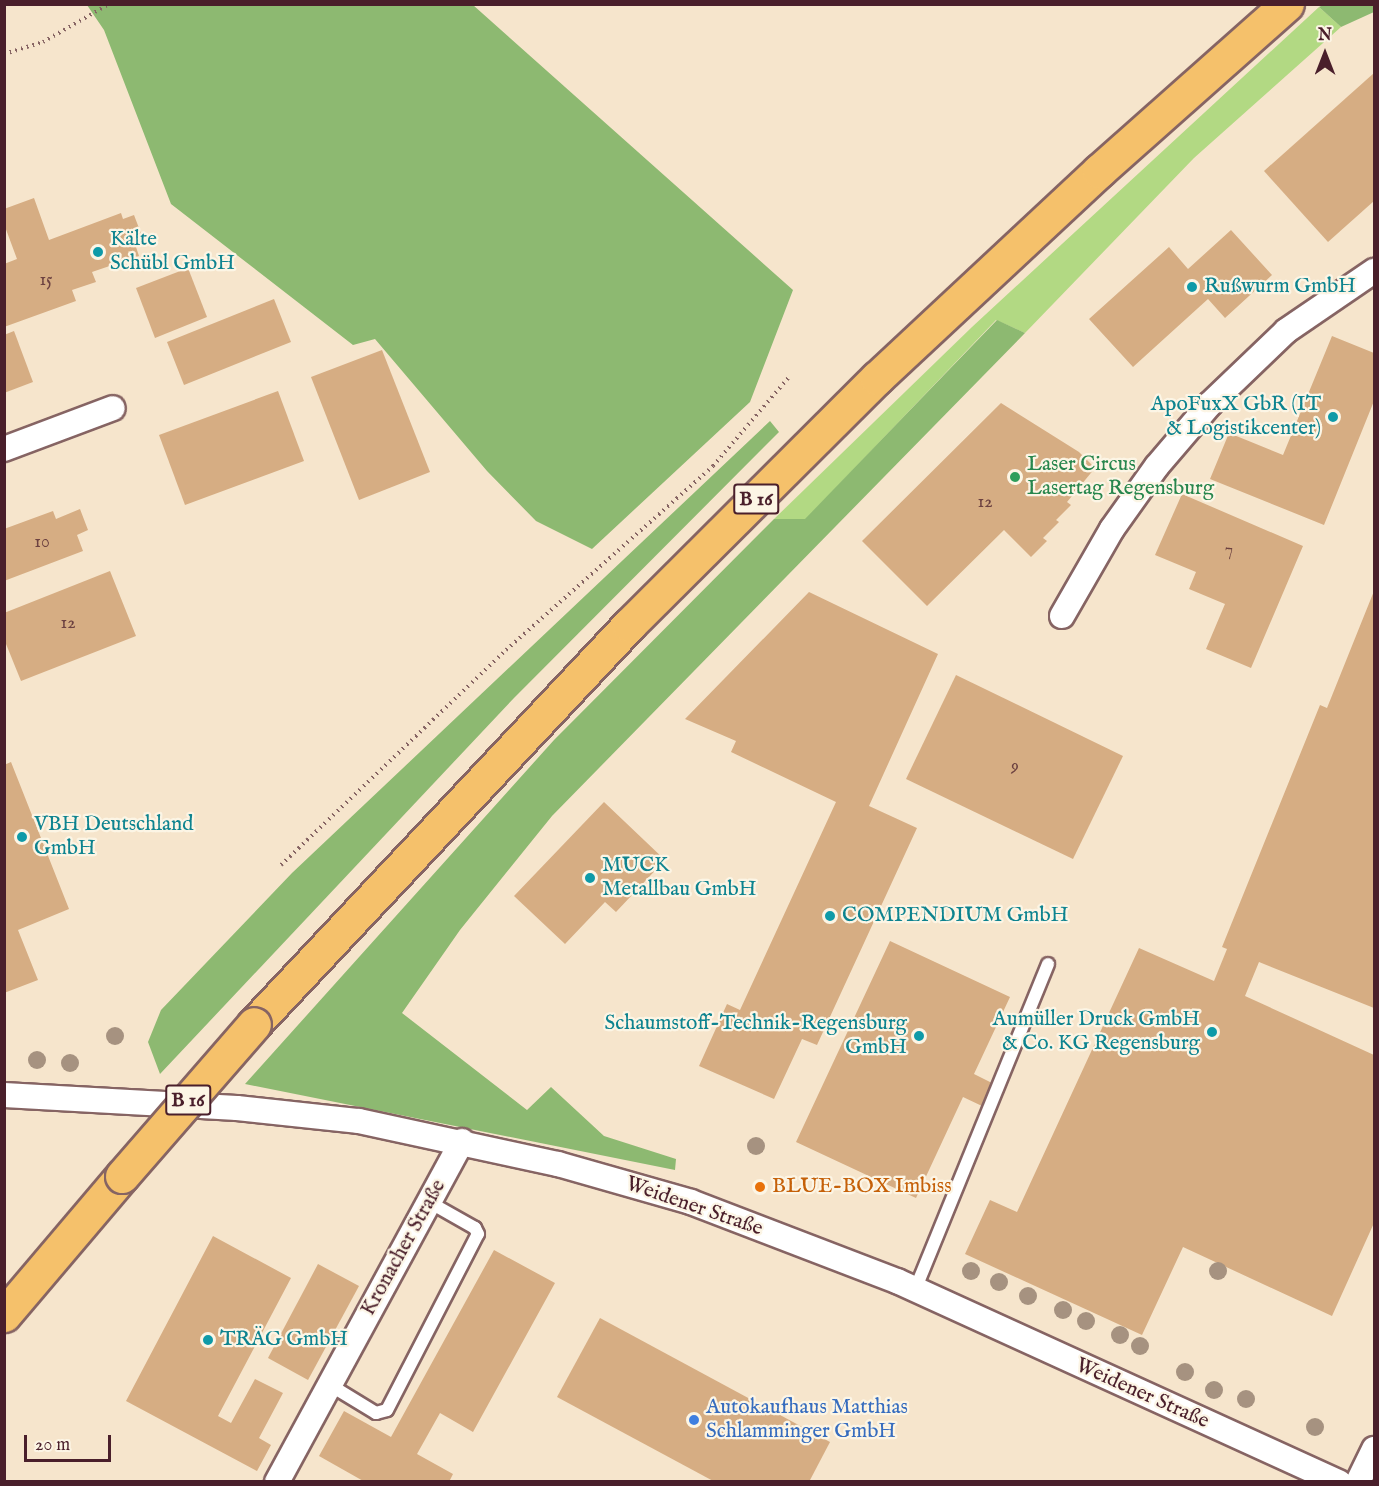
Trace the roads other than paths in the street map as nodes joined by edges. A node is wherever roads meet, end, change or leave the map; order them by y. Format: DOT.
graph roads {
  1 [pos="1287,4"];
  2 [pos="1374,272"];
  3 [pos="113,408"];
  4 [pos="4,449"];
  5 [pos="1062,616"];
  6 [pos="1048,964"];
  7 [pos="4,1095"];
  8 [pos="462,1141"];
  9 [pos="429,1202"];
  10 [pos="915,1290"];
  11 [pos="4,1315"];
  12 [pos="330,1385"];
  13 [pos="1374,1449"];
  14 [pos="277,1482"];
  15 [pos="1339,1482"];
  16 [pos="1358,1482"];
  1 -- 11 [label="highway, B 16, bridge"];
  2 -- 5 [label="street"];
  3 -- 4 [label="street"];
  6 -- 10 [label="lane"];
  7 -- 8 [label="street, Weidener Straße"];
  8 -- 9 [label="street, Kronacher Straße"];
  8 -- 10 [label="street, Weidener Straße"];
  9 -- 12 [label="street, Kronacher Straße"];
  9 -- 12 [label="lane"];
  10 -- 15 [label="street, Weidener Straße"];
  12 -- 14 [label="street, Kronacher Straße"];
  13 -- 16 [label="street"];
}
